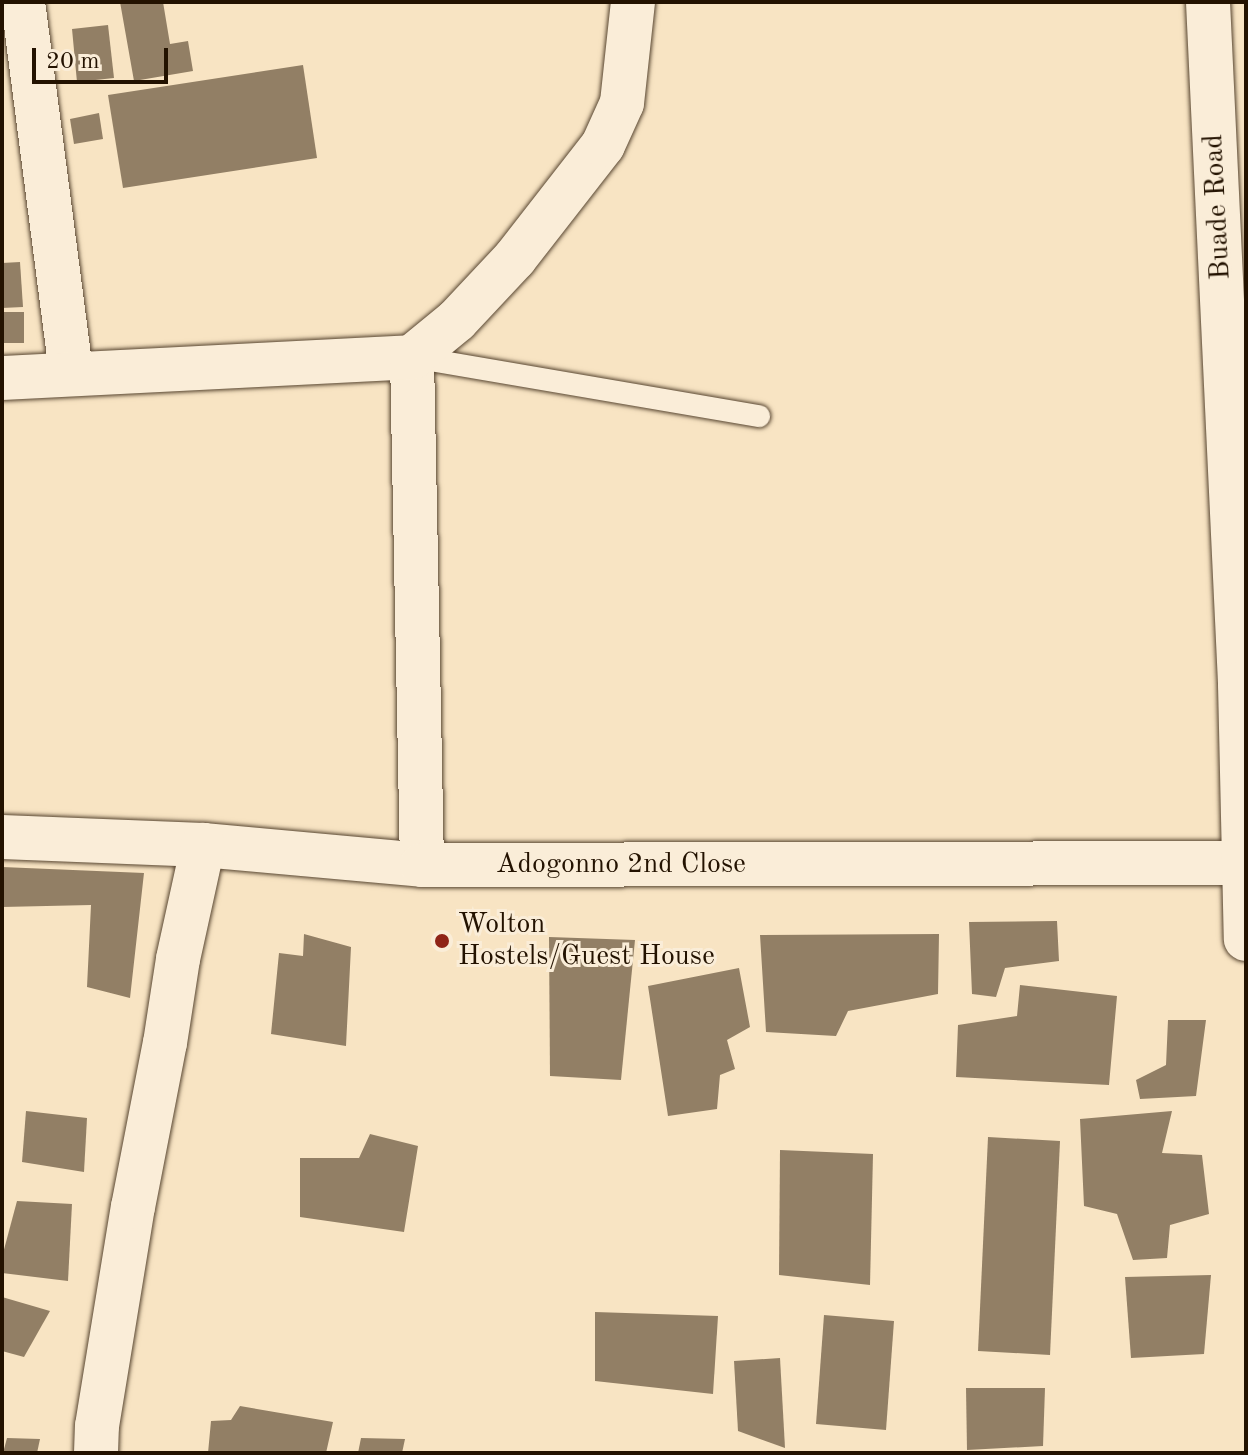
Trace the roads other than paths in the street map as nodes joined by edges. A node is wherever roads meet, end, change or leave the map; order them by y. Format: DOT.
graph roads {
  1 [pos="23,2"];
  2 [pos="633,2"];
  3 [pos="1208,2"];
  4 [pos="412,357"];
  5 [pos="71,374"];
  6 [pos="2,378"];
  7 [pos="759,416"];
  8 [pos="1243,684"];
  9 [pos="2,837"];
  10 [pos="203,845"];
  11 [pos="1242,863"];
  12 [pos="422,865"];
  13 [pos="1246,939"];
  14 [pos="96,1453"];
  1 -- 5 [label="street"];
  2 -- 4 [label="street"];
  3 -- 8 [label="street, Buade Road"];
  4 -- 5 [label="street"];
  4 -- 7 [label="lane"];
  4 -- 12 [label="street"];
  5 -- 6 [label="street"];
  8 -- 11 [label="street, Buade Road"];
  9 -- 10 [label="street, Adogonno 2nd Close"];
  10 -- 12 [label="street, Adogonno 2nd Close"];
  10 -- 14 [label="street"];
  11 -- 12 [label="street, Adogonno 2nd Close"];
  11 -- 13 [label="street, Buade Road"];
}
